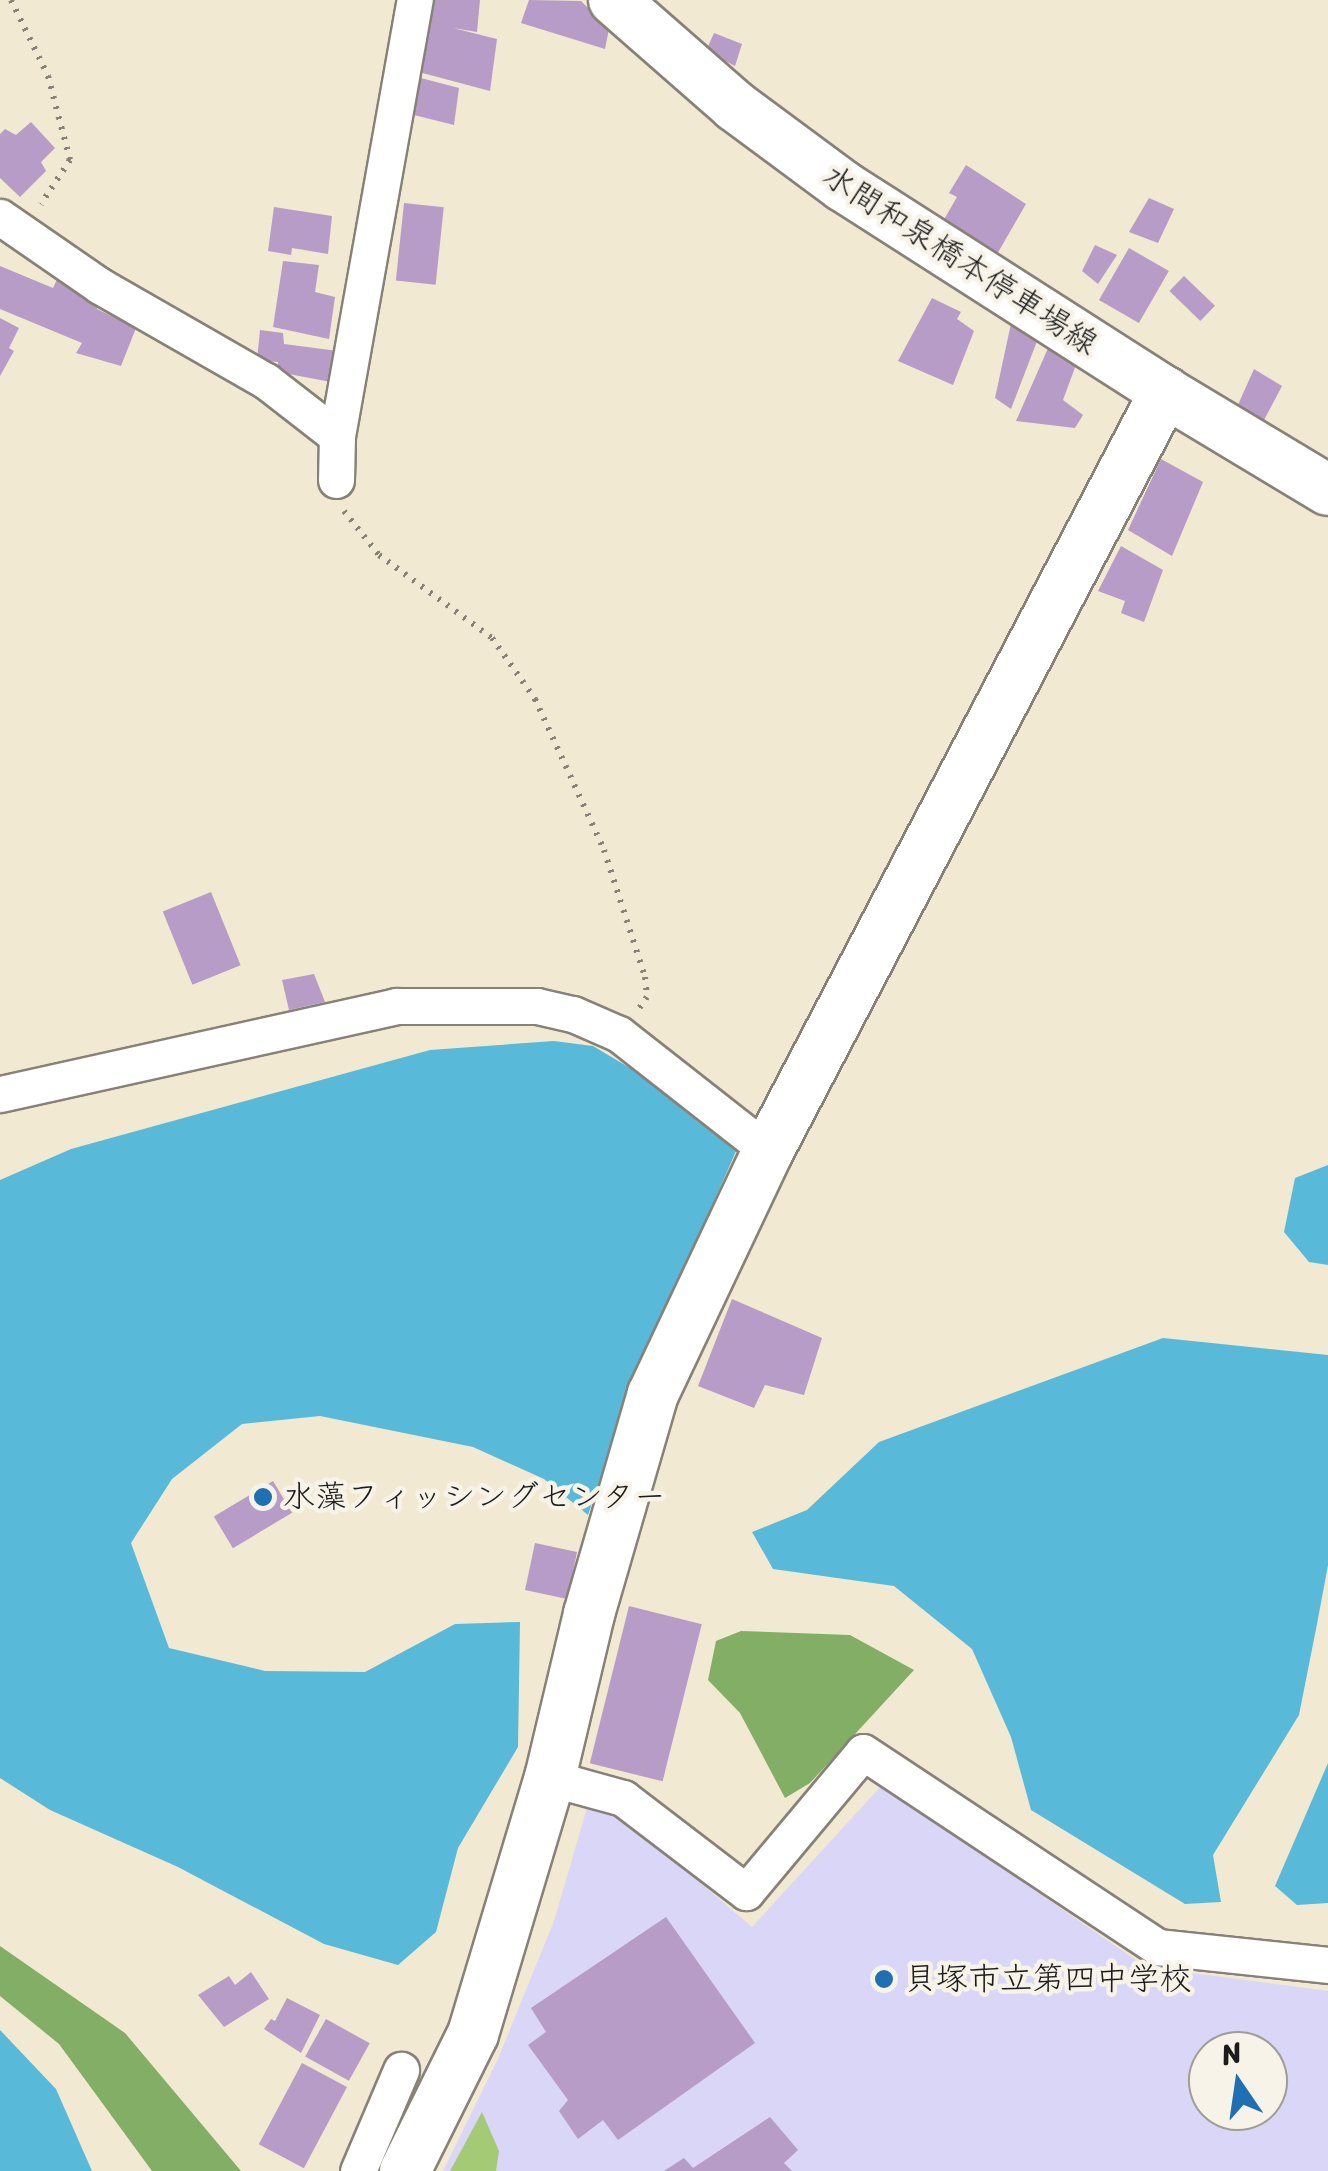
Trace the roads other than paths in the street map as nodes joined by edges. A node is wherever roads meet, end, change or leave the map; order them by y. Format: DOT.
graph roads {
  1 [pos="415,0"];
  2 [pos="614,0"];
  3 [pos="11,224"];
  4 [pos="1166,392"];
  5 [pos="337,436"];
  6 [pos="336,480"];
  7 [pos="1328,490"];
  8 [pos="0,1094"];
  9 [pos="768,1151"];
  10 [pos="550,1778"];
  11 [pos="1328,1965"];
  12 [pos="401,2070"];
  13 [pos="358,2171"];
  14 [pos="405,2171"];
  1 -- 5 [label="street"];
  2 -- 4 [label="street, 水間和泉橋本停車場線"];
  3 -- 5 [label="street"];
  4 -- 7 [label="street, 水間和泉橋本停車場線"];
  4 -- 9 [label="street"];
  5 -- 6 [label="street"];
  8 -- 9 [label="street"];
  9 -- 10 [label="street"];
  10 -- 11 [label="street"];
  10 -- 14 [label="street"];
  12 -- 13 [label="street"];
}
